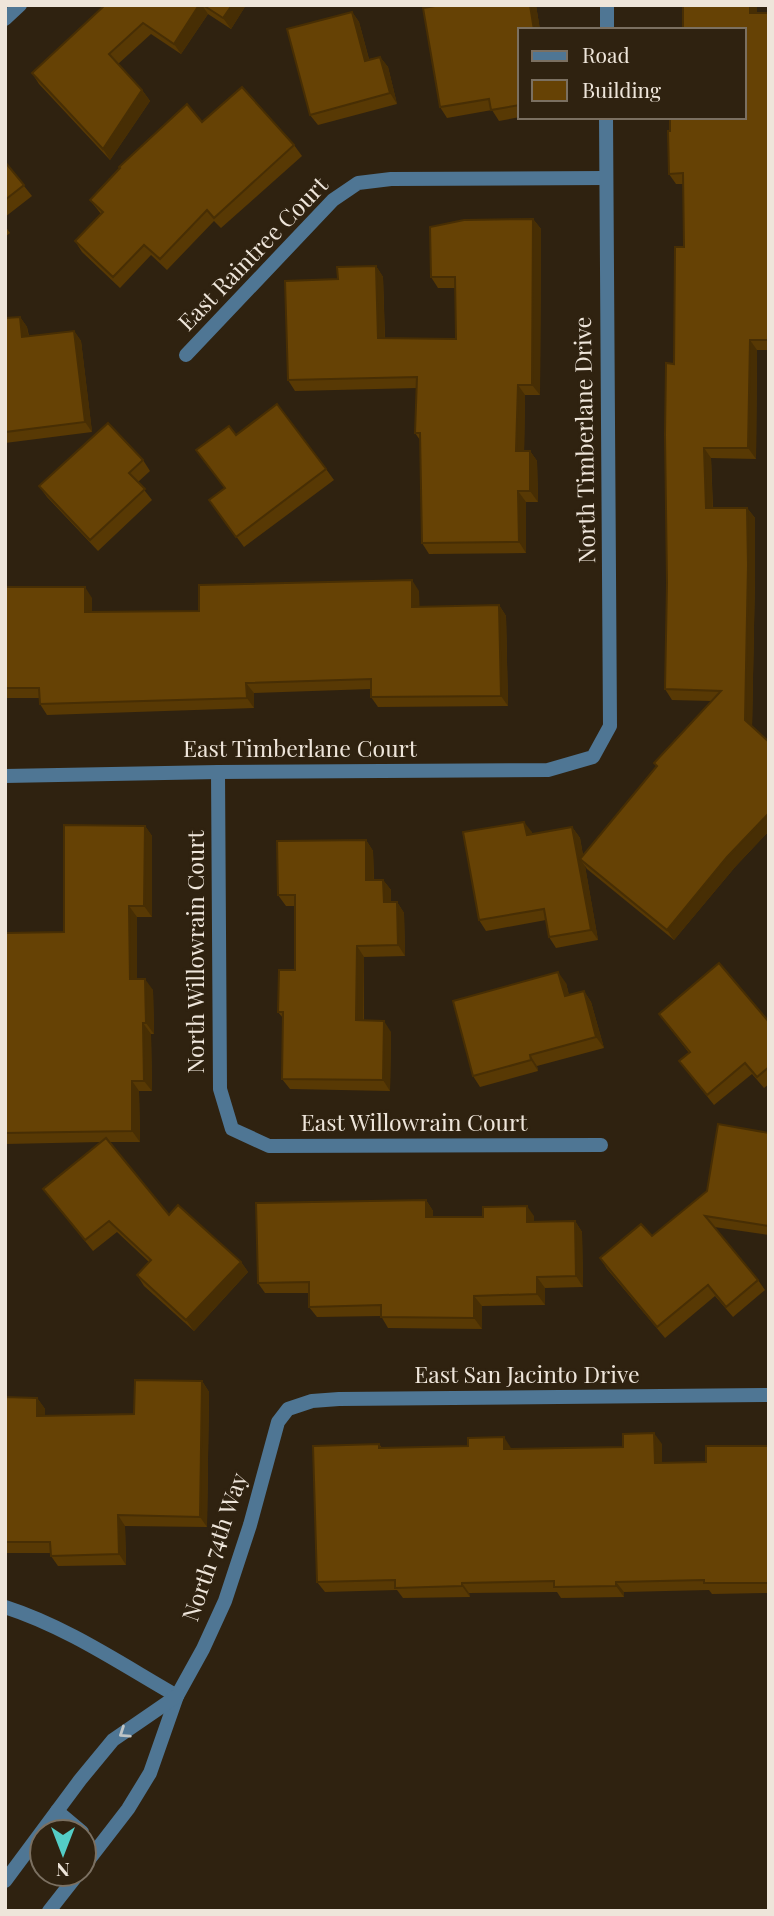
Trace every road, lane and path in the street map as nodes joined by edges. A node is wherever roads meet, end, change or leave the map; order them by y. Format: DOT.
graph roads {
  1 [pos="20,5"];
  2 [pos="607,5"];
  3 [pos="5,19"];
  4 [pos="607,28"];
  5 [pos="606,119"];
  6 [pos="605,178"];
  7 [pos="186,355"];
  8 [pos="593,757"];
  9 [pos="218,772"];
  10 [pos="5,776"];
  11 [pos="232,1129"];
  12 [pos="601,1145"];
  13 [pos="769,1395"];
  14 [pos="288,1409"];
  15 [pos="5,1606"];
  16 [pos="177,1696"];
  17 [pos="57,1811"];
  18 [pos="65,1818"];
  19 [pos="99,1847"];
  20 [pos="5,1881"];
  21 [pos="67,1888"];
  22 [pos="49,1911"];
  1 -- 3 [label="street"];
  2 -- 4 [label="street"];
  5 -- 6 [label="street, North Timberlane Drive"];
  6 -- 7 [label="street, East Raintree Court"];
  6 -- 8 [label="street, North Timberlane Drive"];
  8 -- 9 [label="street, East Timberlane Court"];
  9 -- 10 [label="street, East Timberlane Court"];
  9 -- 11 [label="street, North Willowrain Court"];
  11 -- 12 [label="street, East Willowrain Court"];
  13 -- 14 [label="street, East San Jacinto Drive"];
  14 -- 16 [label="street, North 74th Way"];
  15 -- 16 [label="street"];
  16 -- 17 [label="street, North 74th Way, one-way"];
  16 -- 19 [label="street, North 74th Way"];
  17 -- 18 [label="street"];
  17 -- 20 [label="street, North 74th Way"];
  21 -- 22 [label="street"];
}
